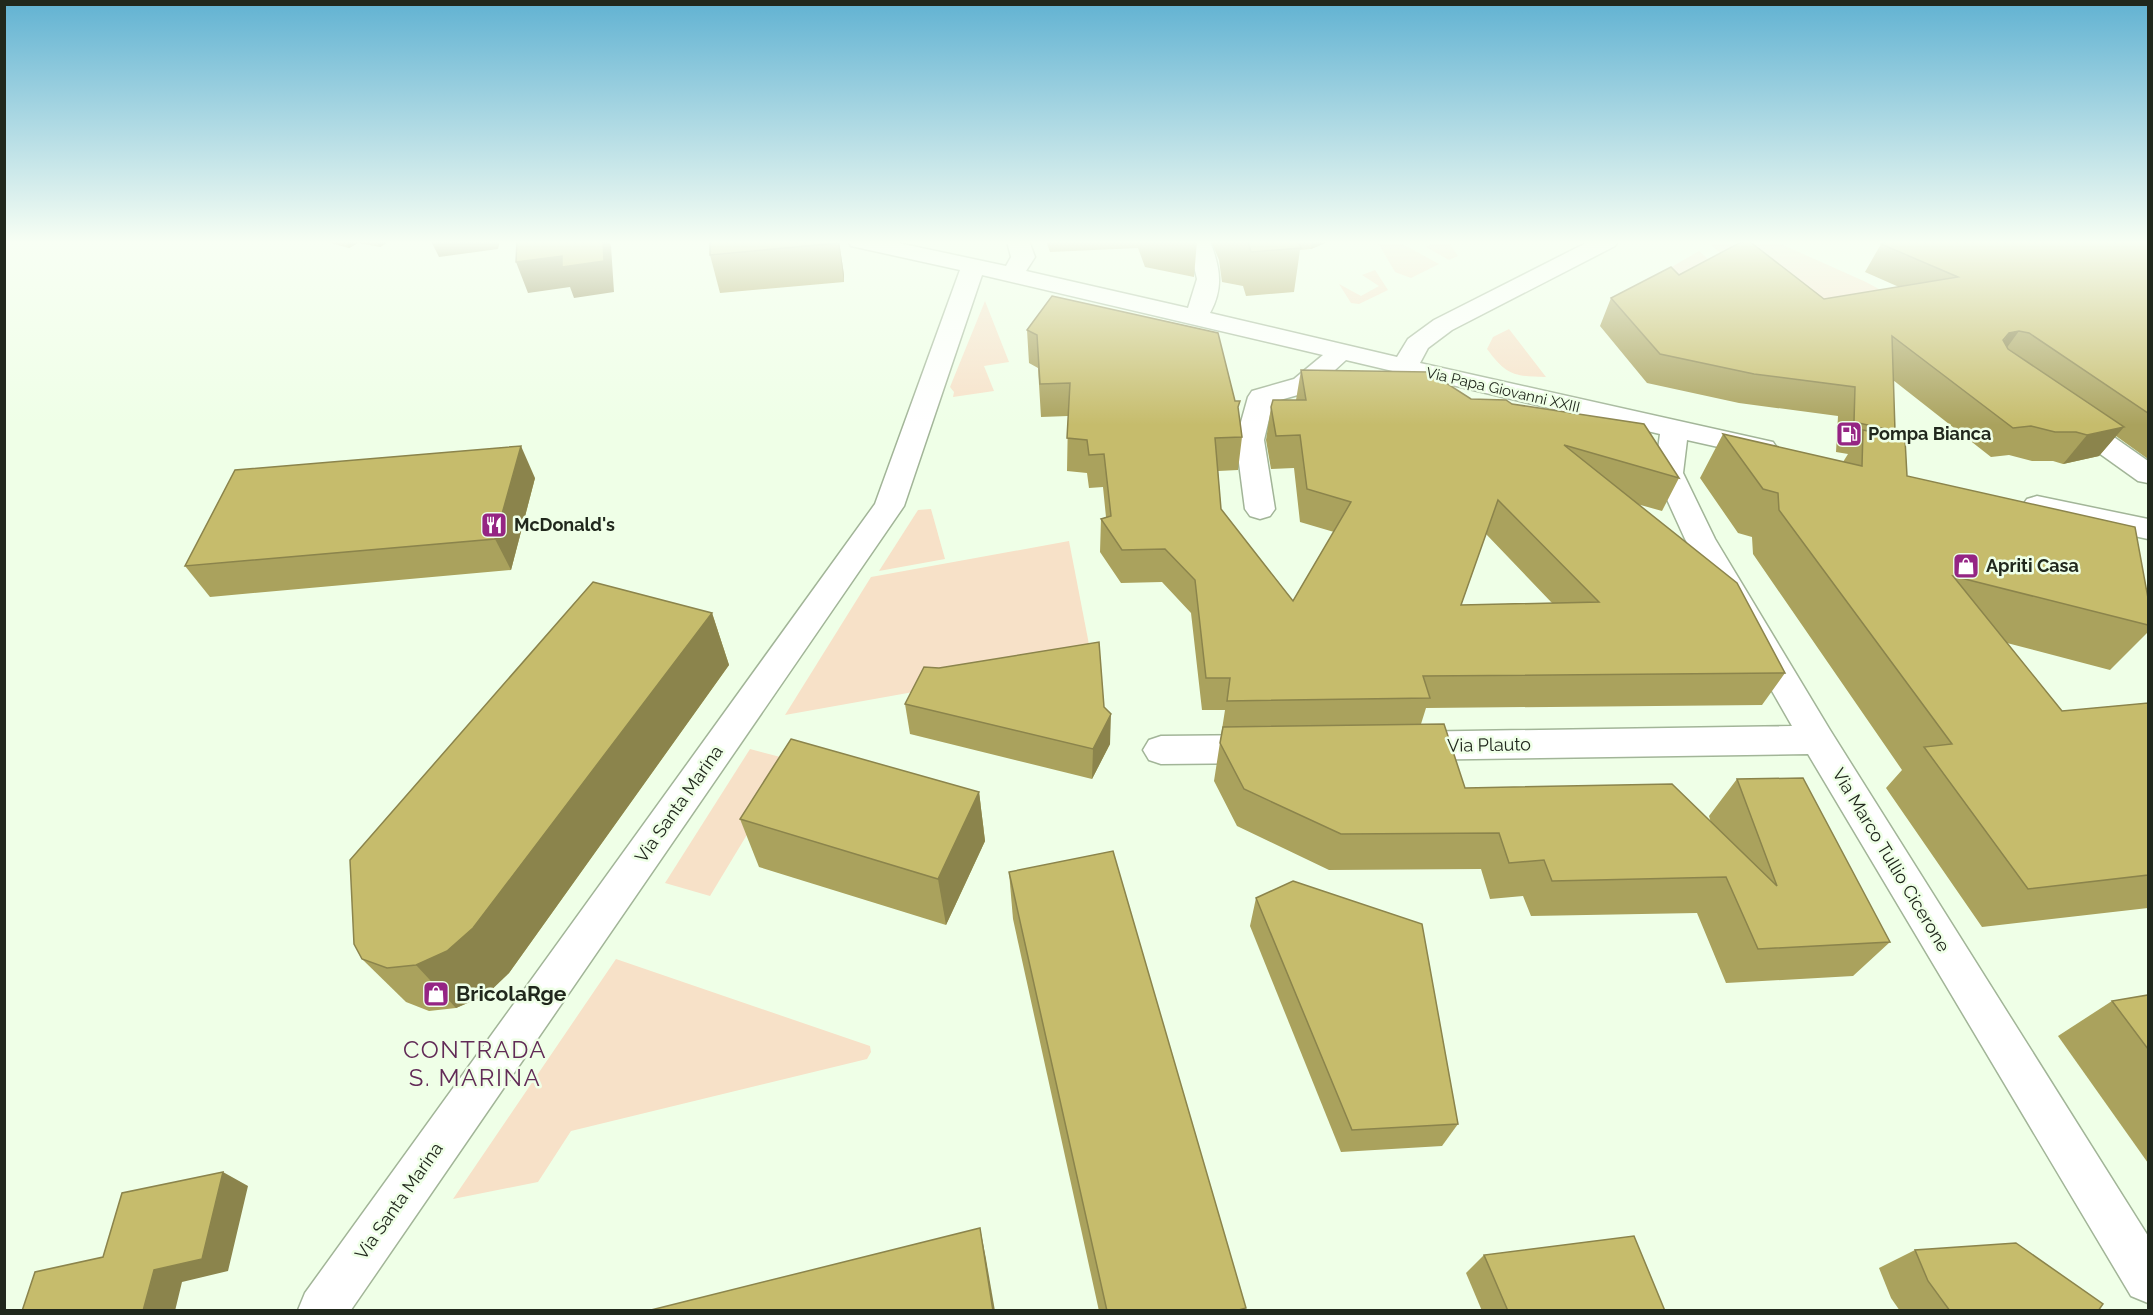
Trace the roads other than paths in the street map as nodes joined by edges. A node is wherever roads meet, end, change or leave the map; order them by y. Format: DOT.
graph roads {
  1 [pos="961,302"];
  2 [pos="1135,302"];
  3 [pos="1204,302"];
  4 [pos="1487,302"];
  5 [pos="1196,317"];
  6 [pos="1341,353"];
  7 [pos="1405,367"];
  8 [pos="2055,409"];
  9 [pos="1674,429"];
  10 [pos="1787,453"];
  11 [pos="2148,474"];
  12 [pos="2019,502"];
  13 [pos="1260,509"];
  14 [pos="2148,529"];
  15 [pos="1818,740"];
  16 [pos="1376,747"];
  17 [pos="1292,748"];
  18 [pos="1161,750"];
  19 [pos="2148,1279"];
  20 [pos="322,1311"];
  1 -- 20 [label="street, Via Santa Marina"];
  2 -- 5 [label="street, Via Papa Giovanni XXIII"];
  3 -- 5 [label="street"];
  4 -- 7 [label="street"];
  5 -- 6 [label="street, Via Papa Giovanni XXIII"];
  6 -- 7 [label="street, Via Papa Giovanni XXIII"];
  6 -- 13 [label="street"];
  7 -- 9 [label="street, Via Papa Giovanni XXIII"];
  8 -- 11 [label="street"];
  9 -- 10 [label="street, Via Papa Giovanni XXIII"];
  9 -- 15 [label="street, Via Marco Tullio Cicerone"];
  12 -- 14 [label="street"];
  15 -- 16 [label="street, Via Plauto"];
  15 -- 19 [label="street, Via Marco Tullio Cicerone"];
  17 -- 18 [label="street"];
}
